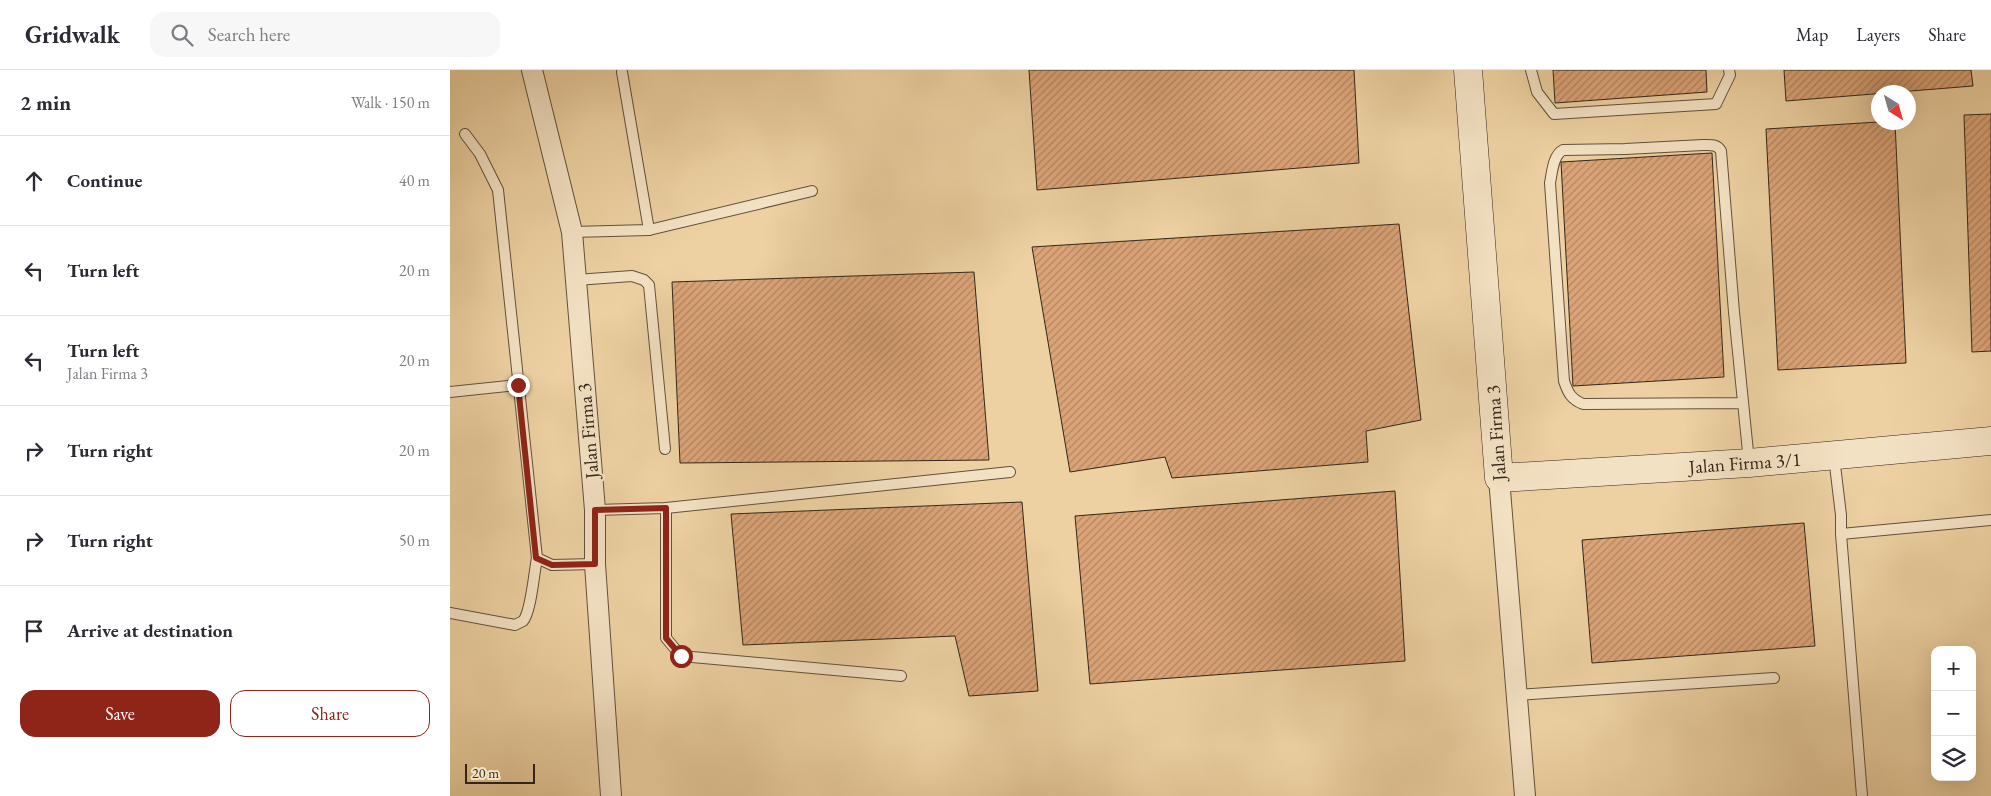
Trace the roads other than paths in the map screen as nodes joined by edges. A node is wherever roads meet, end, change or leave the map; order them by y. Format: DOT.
graph roads {
  1 [pos="532,70"];
  2 [pos="1468,70"];
  3 [pos="1531,70"];
  4 [pos="1729,70"];
  5 [pos="622,72"];
  6 [pos="465,134"];
  7 [pos="812,192"];
  8 [pos="649,230"];
  9 [pos="572,232"];
  10 [pos="576,280"];
  11 [pos="518,385"];
  12 [pos="450,392"];
  13 [pos="1743,403"];
  14 [pos="1991,441"];
  15 [pos="665,449"];
  16 [pos="1834,456"];
  17 [pos="1749,463"];
  18 [pos="1010,472"];
  19 [pos="1499,478"];
  20 [pos="666,508"];
  21 [pos="595,510"];
  22 [pos="1991,520"];
  23 [pos="1841,534"];
  24 [pos="536,558"];
  25 [pos="595,564"];
  26 [pos="450,613"];
  27 [pos="901,676"];
  28 [pos="1774,678"];
  29 [pos="1515,695"];
  30 [pos="611,796"];
  31 [pos="1525,796"];
  32 [pos="1862,796"];
  1 -- 9 [label="street, Jalan Firma 3"];
  2 -- 19 [label="street, Jalan Firma 3"];
  3 -- 4 [label="lane"];
  5 -- 8 [label="lane"];
  6 -- 11 [label="lane"];
  7 -- 8 [label="lane"];
  8 -- 9 [label="lane"];
  9 -- 10 [label="street, Jalan Firma 3"];
  10 -- 15 [label="lane"];
  10 -- 21 [label="street, Jalan Firma 3"];
  11 -- 12 [label="lane"];
  11 -- 24 [label="lane"];
  13 -- 13 [label="lane"];
  13 -- 17 [label="lane"];
  14 -- 16 [label="street, Jalan Firma 3/1"];
  16 -- 17 [label="street, Jalan Firma 3/1"];
  16 -- 23 [label="lane"];
  17 -- 19 [label="street, Jalan Firma 3/1"];
  18 -- 20 [label="lane"];
  19 -- 29 [label="street, Jalan Firma 3"];
  20 -- 21 [label="lane"];
  20 -- 27 [label="lane"];
  21 -- 25 [label="street, Jalan Firma 3"];
  22 -- 23 [label="lane"];
  23 -- 32 [label="lane"];
  24 -- 25 [label="lane"];
  24 -- 26 [label="lane"];
  25 -- 30 [label="street, Jalan Firma 3"];
  28 -- 29 [label="lane"];
  29 -- 31 [label="street, Jalan Firma 3"];
}
